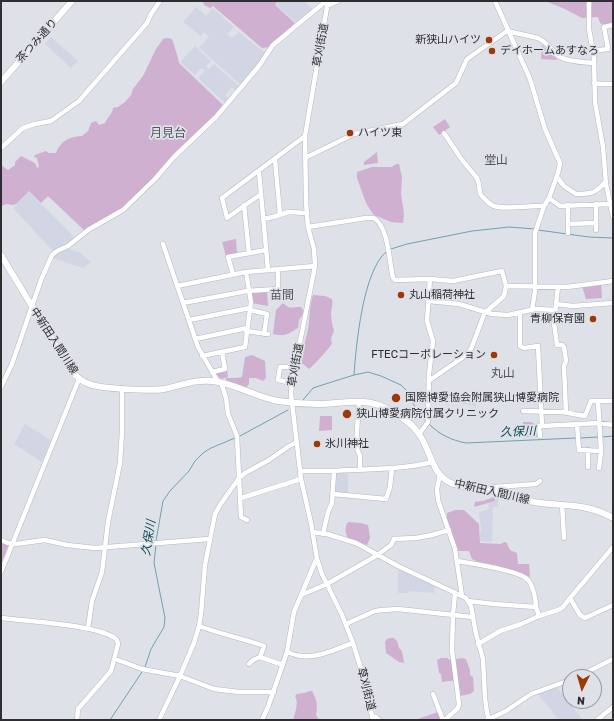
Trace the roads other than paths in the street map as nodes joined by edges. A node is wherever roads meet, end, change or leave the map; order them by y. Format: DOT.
graph roads {
  1 [pos="72,1"];
  2 [pos="160,1"];
  3 [pos="338,1"];
  4 [pos="495,1"];
  5 [pos="589,1"];
  6 [pos="327,3"];
  7 [pos="613,25"];
  8 [pos="508,31"];
  9 [pos="592,51"];
  10 [pos="594,64"];
  11 [pos="1,82"];
  12 [pos="594,83"];
  13 [pos="613,84"];
  14 [pos="444,133"];
  15 [pos="306,136"];
  16 [pos="1,148"];
  17 [pos="305,158"];
  18 [pos="275,160"];
  19 [pos="259,172"];
  20 [pos="557,177"];
  21 [pos="606,181"];
  22 [pos="261,194"];
  23 [pos="549,198"];
  24 [pos="596,204"];
  25 [pos="610,204"];
  26 [pos="244,205"];
  27 [pos="568,205"];
  28 [pos="544,206"];
  29 [pos="306,213"];
  30 [pos="280,214"];
  31 [pos="613,217"];
  32 [pos="263,218"];
  33 [pos="596,223"];
  34 [pos="568,224"];
  35 [pos="308,227"];
  36 [pos="596,230"];
  37 [pos="568,233"];
  38 [pos="162,244"];
  39 [pos="266,250"];
  40 [pos="249,253"];
  41 [pos="1,255"];
  42 [pos="315,266"];
  43 [pos="268,270"];
  44 [pos="278,270"];
  45 [pos="246,272"];
  46 [pos="233,274"];
  47 [pos="430,279"];
  48 [pos="613,281"];
  49 [pos="177,286"];
  50 [pos="506,286"];
  51 [pos="534,287"];
  52 [pos="558,287"];
  53 [pos="249,291"];
  54 [pos="429,301"];
  55 [pos="183,303"];
  56 [pos="613,303"];
  57 [pos="32,306"];
  58 [pos="556,307"];
  59 [pos="250,309"];
  60 [pos="532,310"];
  61 [pos="486,312"];
  62 [pos="520,313"];
  63 [pos="189,320"];
  64 [pos="247,329"];
  65 [pos="195,339"];
  66 [pos="222,352"];
  67 [pos="202,356"];
  68 [pos="295,367"];
  69 [pos="212,372"];
  70 [pos="79,378"];
  71 [pos="430,380"];
  72 [pos="219,382"];
  73 [pos="292,383"];
  74 [pos="1,387"];
  75 [pos="122,388"];
  76 [pos="360,401"];
  77 [pos="598,401"];
  78 [pos="613,401"];
  79 [pos="293,403"];
  80 [pos="523,411"];
  81 [pos="541,411"];
  82 [pos="566,412"];
  83 [pos="599,423"];
  84 [pos="577,425"];
  85 [pos="613,425"];
  86 [pos="542,426"];
  87 [pos="419,434"];
  88 [pos="540,436"];
  89 [pos="297,442"];
  90 [pos="588,450"];
  91 [pos="601,451"];
  92 [pos="432,462"];
  93 [pos="588,467"];
  94 [pos="392,468"];
  95 [pos="599,468"];
  96 [pos="360,469"];
  97 [pos="300,471"];
  98 [pos="334,471"];
  99 [pos="440,474"];
  100 [pos="239,478"];
  101 [pos="301,479"];
  102 [pos="540,481"];
  103 [pos="490,490"];
  104 [pos="333,494"];
  105 [pos="241,498"];
  106 [pos="562,504"];
  107 [pos="613,518"];
  108 [pos="247,520"];
  109 [pos="449,530"];
  110 [pos="313,532"];
  111 [pos="323,534"];
  112 [pos="564,538"];
  113 [pos="209,539"];
  114 [pos="1,540"];
  115 [pos="12,544"];
  116 [pos="105,547"];
  117 [pos="613,547"];
  118 [pos="377,555"];
  119 [pos="317,559"];
  120 [pos="457,561"];
  121 [pos="1,572"];
  122 [pos="327,584"];
  123 [pos="455,594"];
  124 [pos="301,595"];
  125 [pos="462,596"];
  126 [pos="570,598"];
  127 [pos="468,601"];
  128 [pos="613,605"];
  129 [pos="536,606"];
  130 [pos="453,614"];
  131 [pos="539,616"];
  132 [pos="472,617"];
  133 [pos="1,618"];
  134 [pos="346,624"];
  135 [pos="198,626"];
  136 [pos="88,628"];
  137 [pos="353,642"];
  138 [pos="478,644"];
  139 [pos="287,652"];
  140 [pos="260,657"];
  141 [pos="115,659"];
  142 [pos="613,659"];
  143 [pos="249,664"];
  144 [pos="283,665"];
  145 [pos="593,669"];
  146 [pos="180,676"];
  147 [pos="562,683"];
  148 [pos="274,692"];
  149 [pos="434,694"];
  150 [pos="613,707"];
  151 [pos="373,718"];
  152 [pos="498,718"];
  153 [pos="77,720"];
  154 [pos="159,720"];
  155 [pos="262,720"];
  156 [pos="379,720"];
  157 [pos="444,720"];
  158 [pos="488,720"];
  159 [pos="597,720"];
  1 -- 11 [label="main road, 茶つみ通り"];
  2 -- 16 [label="street"];
  3 -- 6 [label="street"];
  4 -- 8 [label="street"];
  5 -- 9 [label="street"];
  6 -- 15 [label="street, 草刈街道"];
  6 -- 57 [label="street"];
  7 -- 9 [label="street"];
  8 -- 10 [label="street"];
  8 -- 17 [label="street"];
  8 -- 20 [label="street"];
  9 -- 10 [label="street"];
  10 -- 12 [label="street"];
  12 -- 13 [label="street"];
  12 -- 21 [label="street"];
  14 -- 28 [label="street"];
  15 -- 17 [label="street, 草刈街道"];
  15 -- 18 [label="street"];
  17 -- 29 [label="street, 草刈街道"];
  18 -- 19 [label="street"];
  18 -- 30 [label="street"];
  19 -- 22 [label="street"];
  19 -- 26 [label="street"];
  20 -- 21 [label="street"];
  20 -- 23 [label="street"];
  21 -- 25 [label="street"];
  22 -- 26 [label="street"];
  22 -- 32 [label="street"];
  23 -- 27 [label="street"];
  23 -- 28 [label="street"];
  24 -- 25 [label="street"];
  24 -- 27 [label="street"];
  24 -- 33 [label="street"];
  25 -- 31 [label="street"];
  26 -- 40 [label="street"];
  27 -- 34 [label="street"];
  28 -- 51 [label="street"];
  29 -- 30 [label="street"];
  29 -- 35 [label="street, 草刈街道"];
  30 -- 32 [label="street"];
  32 -- 39 [label="street"];
  33 -- 34 [label="street"];
  33 -- 36 [label="street"];
  34 -- 37 [label="street"];
  35 -- 42 [label="street, 草刈街道"];
  35 -- 47 [label="street"];
  38 -- 49 [label="street"];
  39 -- 40 [label="street"];
  39 -- 43 [label="street"];
  40 -- 46 [label="street"];
  41 -- 57 [label="main road, 中新田入間川線"];
  42 -- 44 [label="street"];
  42 -- 68 [label="street, 草刈街道"];
  43 -- 44 [label="street"];
  43 -- 45 [label="street"];
  44 -- 53 [label="street"];
  45 -- 46 [label="street"];
  45 -- 53 [label="street"];
  46 -- 49 [label="street"];
  47 -- 50 [label="street"];
  47 -- 54 [label="street"];
  48 -- 52 [label="street"];
  49 -- 55 [label="street"];
  50 -- 51 [label="street"];
  50 -- 61 [label="street"];
  51 -- 52 [label="street"];
  51 -- 60 [label="street"];
  52 -- 58 [label="street"];
  53 -- 55 [label="street"];
  53 -- 59 [label="street"];
  54 -- 61 [label="street"];
  54 -- 71 [label="street"];
  55 -- 63 [label="street"];
  56 -- 58 [label="street"];
  57 -- 70 [label="main road, 中新田入間川線"];
  57 -- 74 [label="street"];
  58 -- 60 [label="street"];
  58 -- 82 [label="street"];
  59 -- 63 [label="street"];
  59 -- 64 [label="street"];
  59 -- 64 [label="street"];
  60 -- 62 [label="street"];
  61 -- 62 [label="street"];
  61 -- 71 [label="street"];
  62 -- 81 [label="street"];
  63 -- 65 [label="street"];
  64 -- 65 [label="street"];
  64 -- 66 [label="street"];
  65 -- 67 [label="street"];
  66 -- 67 [label="street"];
  66 -- 69 [label="street"];
  67 -- 69 [label="street"];
  68 -- 73 [label="street, 草刈街道"];
  68 -- 73 [label="street"];
  69 -- 72 [label="street"];
  70 -- 75 [label="main road, 中新田入間川線"];
  70 -- 115 [label="street"];
  71 -- 87 [label="street"];
  72 -- 75 [label="main road, 中新田入間川線"];
  72 -- 79 [label="main road, 中新田入間川線"];
  72 -- 100 [label="street"];
  73 -- 79 [label="street, 草刈街道"];
  75 -- 116 [label="street"];
  76 -- 79 [label="main road, 中新田入間川線"];
  76 -- 87 [label="main road, 中新田入間川線"];
  76 -- 96 [label="street"];
  77 -- 78 [label="street"];
  77 -- 82 [label="street"];
  77 -- 83 [label="street"];
  79 -- 89 [label="street, 草刈街道"];
  80 -- 81 [label="street"];
  81 -- 82 [label="street"];
  81 -- 86 [label="street"];
  83 -- 84 [label="street"];
  83 -- 85 [label="street"];
  83 -- 91 [label="street"];
  84 -- 86 [label="street"];
  84 -- 90 [label="street"];
  86 -- 88 [label="street"];
  87 -- 92 [label="main road, 中新田入間川線"];
  89 -- 97 [label="street, 草刈街道"];
  89 -- 100 [label="street"];
  90 -- 91 [label="street"];
  90 -- 93 [label="street"];
  91 -- 95 [label="street"];
  92 -- 94 [label="street"];
  92 -- 99 [label="main road, 中新田入間川線"];
  94 -- 96 [label="street"];
  94 -- 104 [label="street"];
  96 -- 98 [label="street"];
  97 -- 98 [label="street"];
  97 -- 101 [label="street, 草刈街道"];
  98 -- 104 [label="street"];
  99 -- 103 [label="main road, 中新田入間川線"];
  99 -- 109 [label="street"];
  100 -- 105 [label="street"];
  100 -- 113 [label="street"];
  101 -- 105 [label="street"];
  101 -- 110 [label="street, 草刈街道"];
  102 -- 103 [label="street"];
  103 -- 106 [label="main road, 中新田入間川線"];
  104 -- 111 [label="street"];
  105 -- 108 [label="street"];
  106 -- 107 [label="main road, 中新田入間川線"];
  106 -- 112 [label="street"];
  109 -- 118 [label="street"];
  109 -- 120 [label="street"];
  110 -- 111 [label="street"];
  110 -- 119 [label="street, 草刈街道"];
  111 -- 118 [label="street"];
  113 -- 116 [label="street"];
  113 -- 135 [label="street"];
  114 -- 115 [label="street"];
  115 -- 116 [label="street"];
  115 -- 121 [label="street"];
  116 -- 136 [label="street"];
  117 -- 126 [label="street"];
  118 -- 122 [label="street"];
  118 -- 123 [label="street"];
  119 -- 122 [label="street, 草刈街道"];
  119 -- 124 [label="street"];
  120 -- 125 [label="street"];
  120 -- 129 [label="street"];
  122 -- 124 [label="street"];
  122 -- 134 [label="street, 草刈街道"];
  123 -- 125 [label="street"];
  123 -- 130 [label="street"];
  124 -- 139 [label="street"];
  125 -- 127 [label="street"];
  126 -- 128 [label="street"];
  126 -- 131 [label="street"];
  127 -- 129 [label="street"];
  127 -- 132 [label="street"];
  129 -- 131 [label="street"];
  130 -- 132 [label="street"];
  130 -- 134 [label="street"];
  130 -- 157 [label="street"];
  131 -- 138 [label="street"];
  132 -- 138 [label="street"];
  133 -- 136 [label="street"];
  134 -- 137 [label="street, 草刈街道"];
  135 -- 140 [label="street"];
  135 -- 146 [label="street"];
  136 -- 141 [label="street"];
  137 -- 139 [label="street"];
  137 -- 151 [label="street, 草刈街道"];
  138 -- 158 [label="street"];
  139 -- 144 [label="street"];
  140 -- 143 [label="street"];
  140 -- 144 [label="street"];
  141 -- 146 [label="street"];
  141 -- 153 [label="street"];
  142 -- 145 [label="street"];
  144 -- 148 [label="street"];
  146 -- 148 [label="street"];
  146 -- 154 [label="street"];
  147 -- 152 [label="street"];
  148 -- 155 [label="street"];
  149 -- 157 [label="street"];
  150 -- 159 [label="street"];
  151 -- 156 [label="street"];
  152 -- 158 [label="street"];
}
